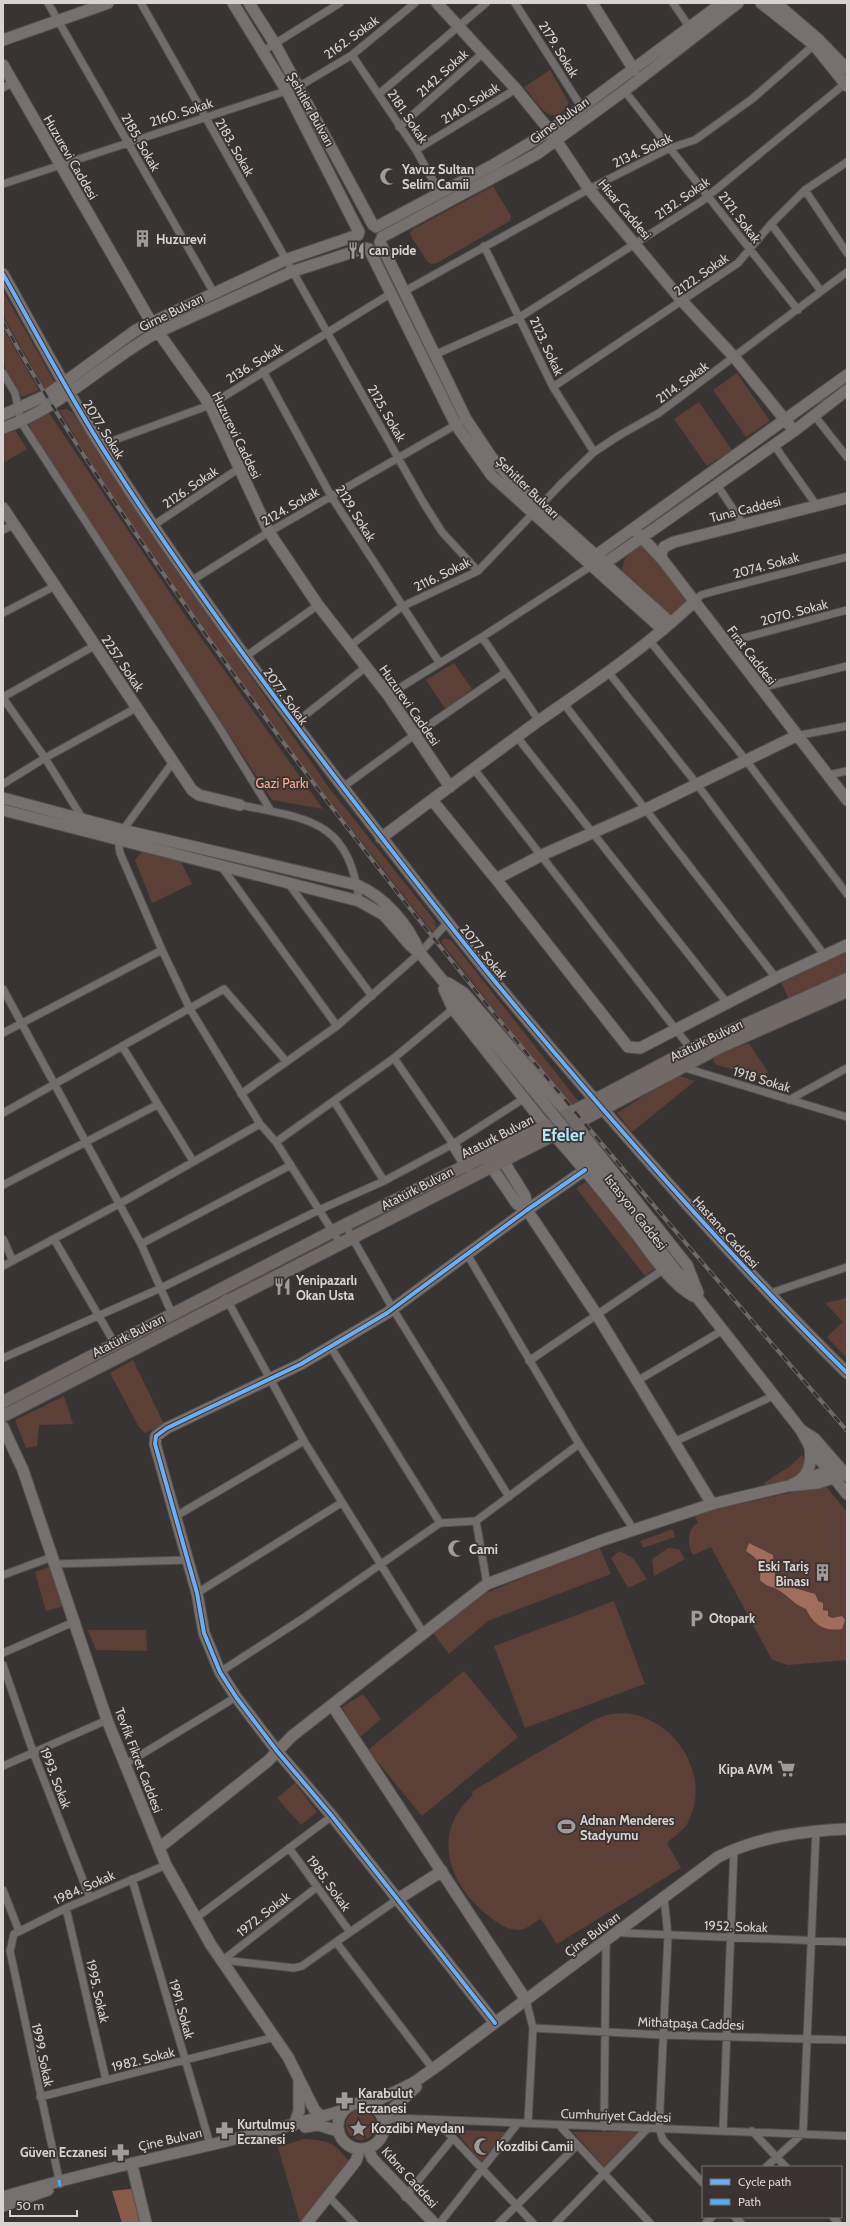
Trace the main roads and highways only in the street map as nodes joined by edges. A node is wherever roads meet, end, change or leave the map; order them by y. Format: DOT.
graph roads {
  1 [pos="847,979"];
  2 [pos="847,991"];
  3 [pos="679,1062"];
  4 [pos="550,1131"];
  5 [pos="488,1162"];
  6 [pos="345,1225"];
  7 [pos="3,1402"];
  8 [pos="3,1416"];
  1 -- 3 [label="main road, Atatürk Bulvarı"];
  2 -- 3 [label="main road, Atatürk Bulvarı"];
  3 -- 4 [label="main road, Atatürk Bulvarı"];
  4 -- 5 [label="main road, Ataturk Bulvarı"];
  5 -- 6 [label="main road, Ataturk Bulvarı"];
  5 -- 8 [label="main road, Atatürk Bulvarı"];
  6 -- 7 [label="main road, Atatürk Bulvarı"];
}
